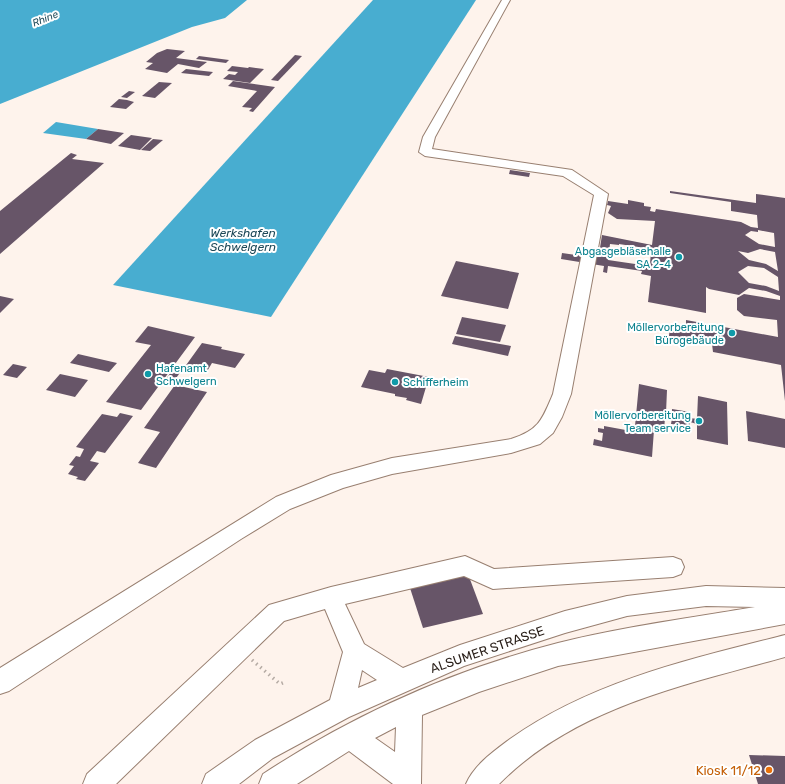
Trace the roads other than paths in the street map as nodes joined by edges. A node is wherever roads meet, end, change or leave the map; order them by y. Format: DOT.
graph roads {
  1 [pos="506,0"];
  2 [pos="673,567"];
  3 [pos="331,597"];
  4 [pos="785,598"];
  5 [pos="785,613"];
  6 [pos="785,646"];
  7 [pos="355,652"];
  8 [pos="401,681"];
  9 [pos="0,682"];
  10 [pos="410,707"];
  11 [pos="340,708"];
  12 [pos="350,736"];
  13 [pos="408,780"];
  14 [pos="97,784"];
  15 [pos="216,784"];
  16 [pos="273,784"];
  17 [pos="480,784"];
  1 -- 9 [label="street"];
  2 -- 3 [label="street"];
  3 -- 7 [label="street"];
  3 -- 14 [label="street"];
  4 -- 8 [label="street, ALSUMER STRASSE"];
  5 -- 10 [label="street"];
  6 -- 17 [label="street"];
  7 -- 8 [label="street"];
  7 -- 11 [label="street"];
  8 -- 11 [label="street, ALSUMER STRASSE"];
  10 -- 12 [label="street"];
  10 -- 13 [label="street"];
  11 -- 15 [label="street, ALSUMER STRASSE"];
  12 -- 13 [label="street"];
  12 -- 16 [label="street"];
}
